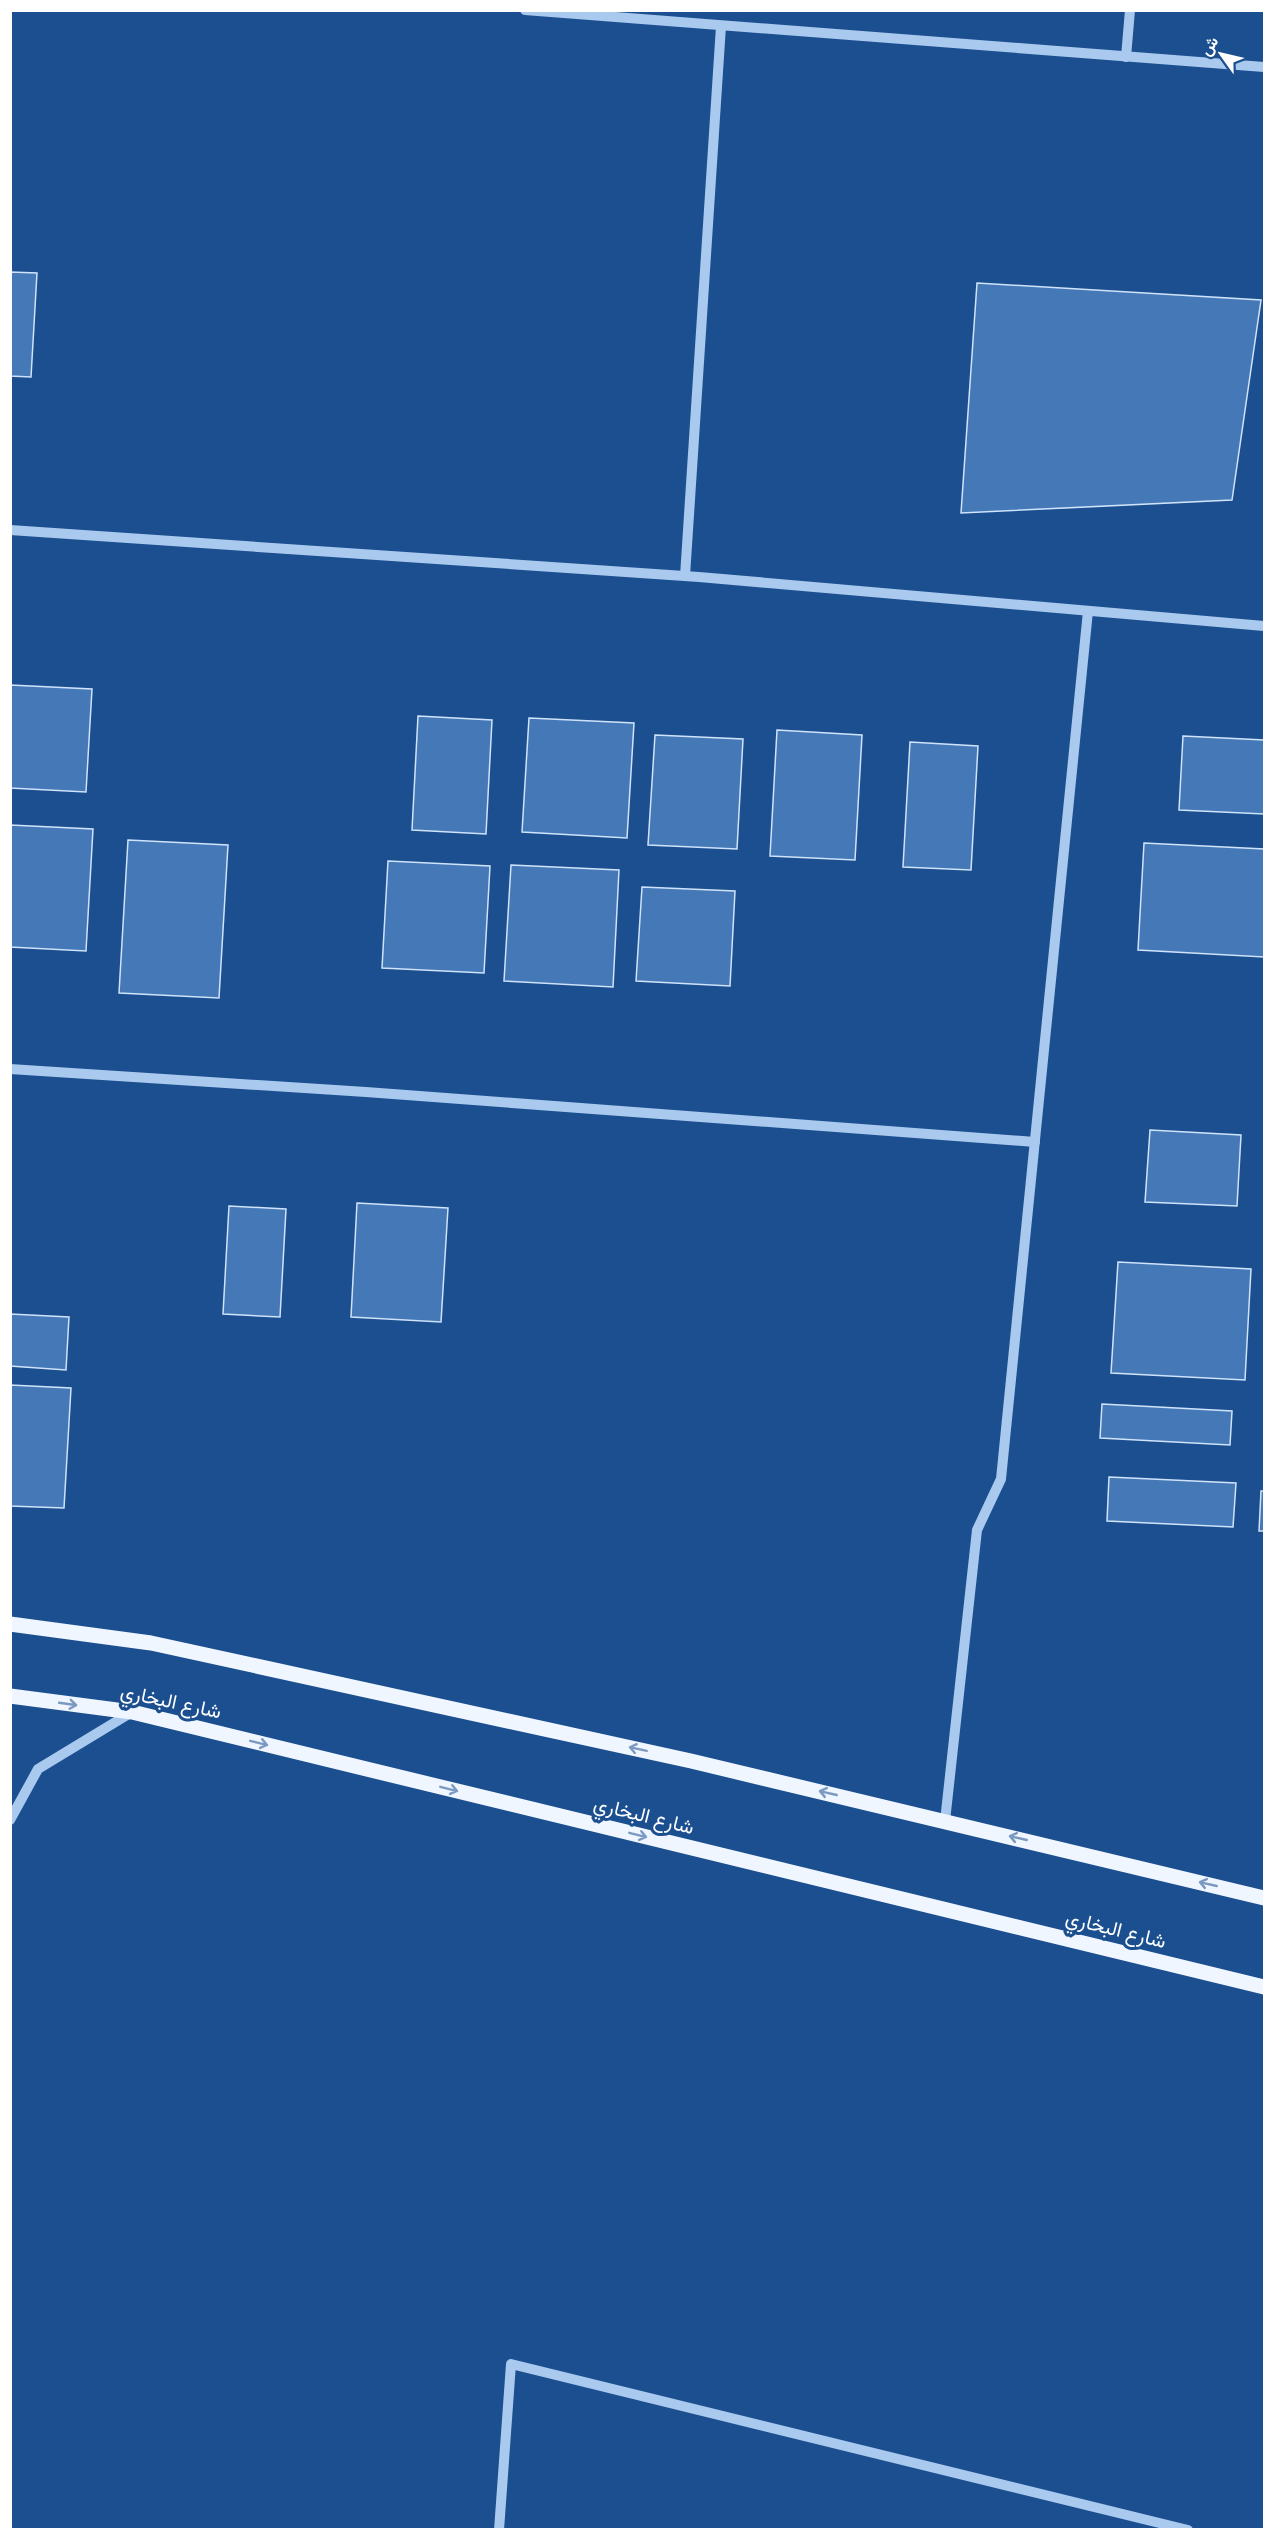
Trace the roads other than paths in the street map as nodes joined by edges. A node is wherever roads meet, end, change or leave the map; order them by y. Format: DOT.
graph roads {
  1 [pos="525,10"];
  2 [pos="1131,10"];
  3 [pos="721,26"];
  4 [pos="1126,57"];
  5 [pos="1264,67"];
  6 [pos="10,530"];
  7 [pos="686,576"];
  8 [pos="1088,611"];
  9 [pos="1264,626"];
  10 [pos="10,1069"];
  11 [pos="1035,1142"];
  12 [pos="10,1624"];
  13 [pos="10,1696"];
  14 [pos="132,1712"];
  15 [pos="10,1820"];
  16 [pos="945,1821"];
  17 [pos="1264,1898"];
  18 [pos="1264,1987"];
  19 [pos="499,2529"];
  20 [pos="1188,2529"];
  1 -- 3 [label="street"];
  2 -- 4 [label="street"];
  3 -- 4 [label="street"];
  3 -- 7 [label="street"];
  4 -- 5 [label="street"];
  6 -- 7 [label="street"];
  7 -- 8 [label="street"];
  8 -- 9 [label="street"];
  8 -- 11 [label="street"];
  10 -- 11 [label="street"];
  11 -- 16 [label="street"];
  16 -- 12 [label="main road, one-way"];
  13 -- 14 [label="main road, شارع البخاري, one-way"];
  14 -- 15 [label="street"];
  14 -- 18 [label="main road, شارع البخاري, one-way"];
  17 -- 16 [label="main road, one-way"];
  19 -- 20 [label="street"];
}
